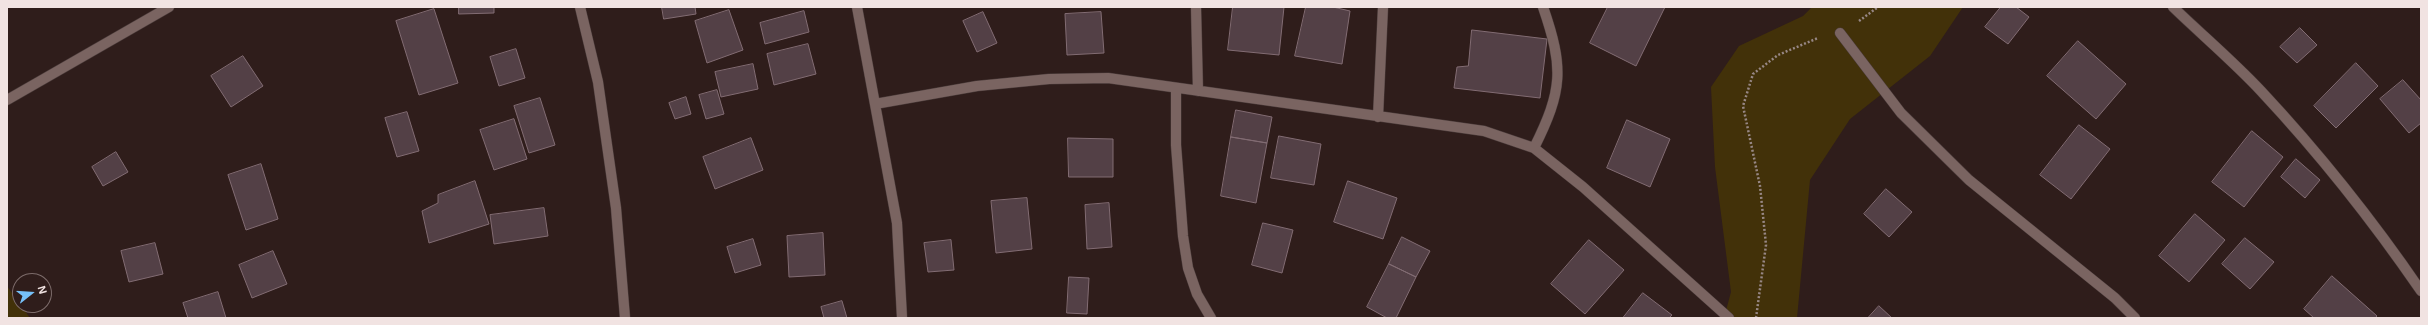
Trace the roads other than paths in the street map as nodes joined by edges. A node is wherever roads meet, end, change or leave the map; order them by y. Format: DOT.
graph roads {
  1 [pos="169,7"];
  2 [pos="580,7"];
  3 [pos="857,7"];
  4 [pos="1196,7"];
  5 [pos="1383,7"];
  6 [pos="1543,7"];
  7 [pos="2173,7"];
  8 [pos="1840,33"];
  9 [pos="1176,88"];
  10 [pos="1198,91"];
  11 [pos="7,100"];
  12 [pos="875,104"];
  13 [pos="1378,117"];
  14 [pos="1534,148"];
  15 [pos="2421,291"];
  16 [pos="625,318"];
  17 [pos="902,318"];
  18 [pos="1211,318"];
  19 [pos="1729,318"];
  20 [pos="2135,318"];
  1 -- 11 [label="street"];
  2 -- 16 [label="street"];
  3 -- 12 [label="street"];
  4 -- 10 [label="street"];
  5 -- 13 [label="street"];
  6 -- 14 [label="street"];
  7 -- 15 [label="street"];
  8 -- 20 [label="street"];
  9 -- 10 [label="street"];
  9 -- 12 [label="street"];
  9 -- 18 [label="street"];
  10 -- 13 [label="street"];
  12 -- 17 [label="street"];
  13 -- 14 [label="street"];
  14 -- 19 [label="street"];
}
